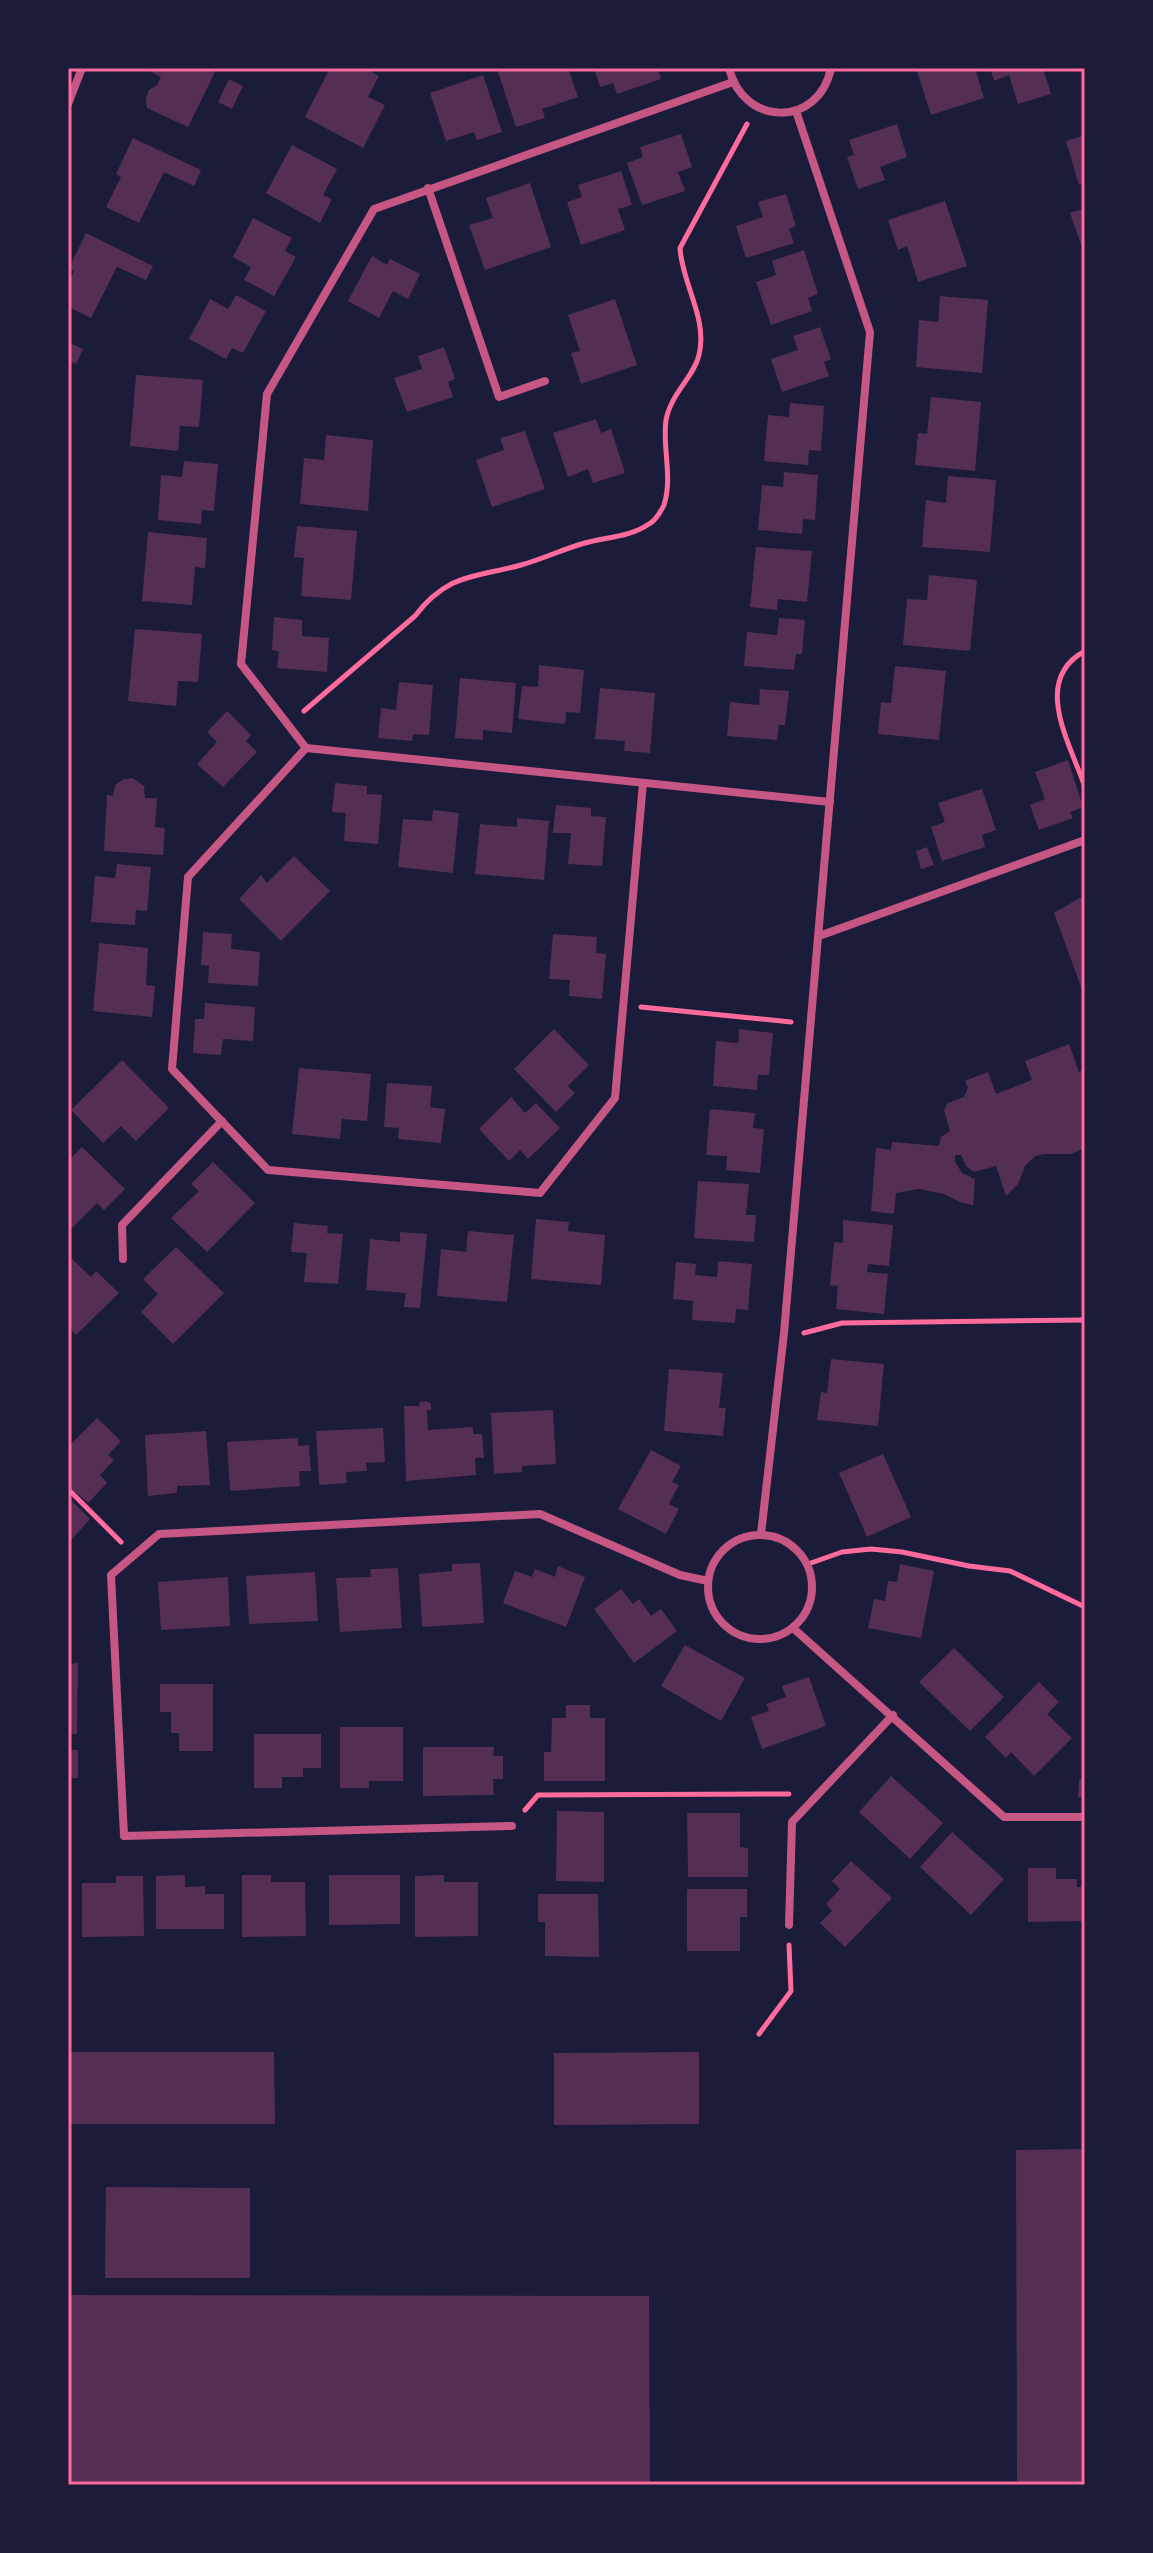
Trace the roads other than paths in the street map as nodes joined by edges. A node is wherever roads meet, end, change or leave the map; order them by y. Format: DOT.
graph roads {
  1 [pos="82,68"];
  2 [pos="729,68"];
  3 [pos="831,68"];
  4 [pos="733,82"];
  5 [pos="68,104"];
  6 [pos="796,111"];
  7 [pos="428,188"];
  8 [pos="545,381"];
  9 [pos="306,748"];
  10 [pos="643,783"];
  11 [pos="830,802"];
  12 [pos="1085,840"];
  13 [pos="819,936"];
  14 [pos="222,1121"];
  15 [pos="123,1259"];
  16 [pos="761,1534"];
  17 [pos="708,1581"];
  18 [pos="793,1628"];
  19 [pos="893,1715"];
  20 [pos="1085,1817"];
  21 [pos="512,1826"];
  22 [pos="789,1925"];
  1 -- 5 [label="street"];
  2 -- 4 [label="street"];
  3 -- 6 [label="street"];
  4 -- 6 [label="street"];
  4 -- 7 [label="street"];
  6 -- 11 [label="street"];
  7 -- 8 [label="street"];
  7 -- 9 [label="street"];
  9 -- 10 [label="street"];
  9 -- 14 [label="street"];
  10 -- 11 [label="street"];
  10 -- 14 [label="street"];
  11 -- 13 [label="street"];
  12 -- 13 [label="street"];
  13 -- 16 [label="street"];
  14 -- 15 [label="street"];
  16 -- 17 [label="street"];
  16 -- 18 [label="street"];
  17 -- 18 [label="street"];
  17 -- 21 [label="street"];
  18 -- 19 [label="street"];
  19 -- 20 [label="street"];
  19 -- 22 [label="street"];
}
